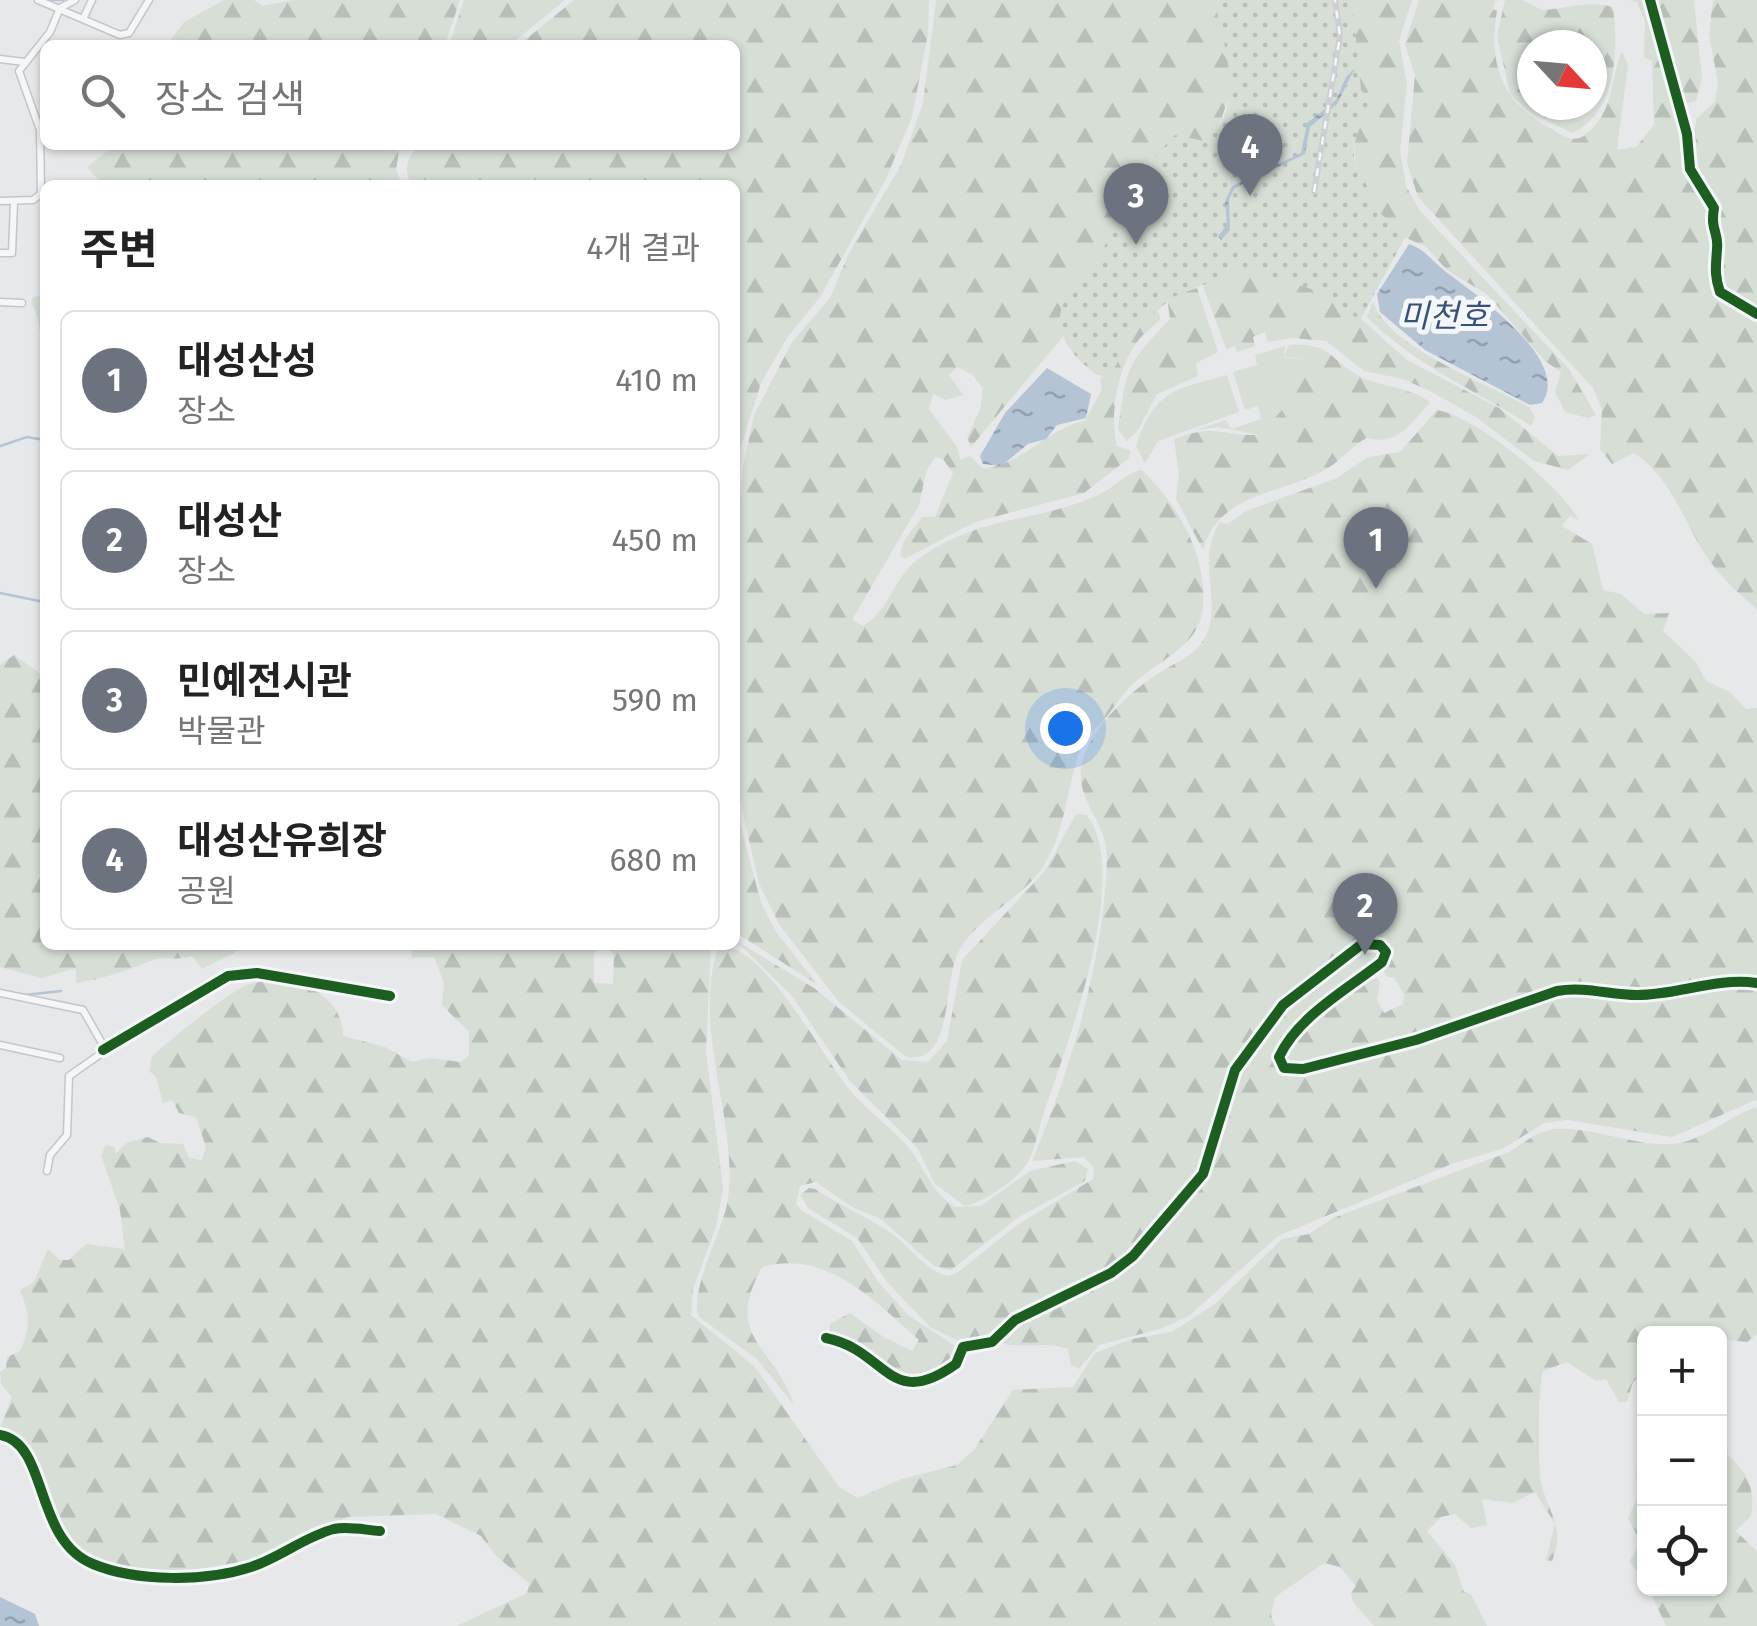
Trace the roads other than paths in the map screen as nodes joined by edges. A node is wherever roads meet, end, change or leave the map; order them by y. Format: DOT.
graph roads {
  1 [pos="38,0"];
  2 [pos="75,0"];
  3 [pos="92,0"];
  4 [pos="150,0"];
  5 [pos="1650,0"];
  6 [pos="60,8"];
  7 [pos="82,19"];
  8 [pos="50,32"];
  9 [pos="43,40"];
  10 [pos="50,40"];
  11 [pos="40,44"];
  12 [pos="0,59"];
  13 [pos="24,62"];
  14 [pos="40,127"];
  15 [pos="42,150"];
  16 [pos="41,180"];
  17 [pos="40,194"];
  18 [pos="0,201"];
  19 [pos="14,201"];
  20 [pos="0,252"];
  21 [pos="0,302"];
  22 [pos="22,302"];
  23 [pos="1757,314"];
  24 [pos="1757,983"];
  25 [pos="0,994"];
  26 [pos="390,996"];
  27 [pos="0,1045"];
  28 [pos="103,1050"];
  29 [pos="60,1058"];
  30 [pos="47,1172"];
  31 [pos="826,1338"];
  32 [pos="0,1436"];
  33 [pos="380,1531"];
  1 -- 6 [label="street"];
  2 -- 6 [label="street"];
  3 -- 7 [label="street"];
  4 -- 7 [label="street"];
  5 -- 23 [label="street"];
  6 -- 7 [label="street"];
  6 -- 8 [label="street"];
  8 -- 9 [label="street"];
  8 -- 10 [label="street"];
  11 -- 13 [label="street"];
  12 -- 13 [label="street"];
  13 -- 14 [label="street"];
  15 -- 16 [label="street"];
  17 -- 19 [label="street"];
  18 -- 19 [label="street"];
  19 -- 20 [label="street"];
  21 -- 22 [label="street"];
  24 -- 31 [label="street"];
  25 -- 28 [label="street"];
  26 -- 28 [label="street"];
  27 -- 29 [label="street"];
  28 -- 30 [label="street"];
  32 -- 33 [label="street"];
}
